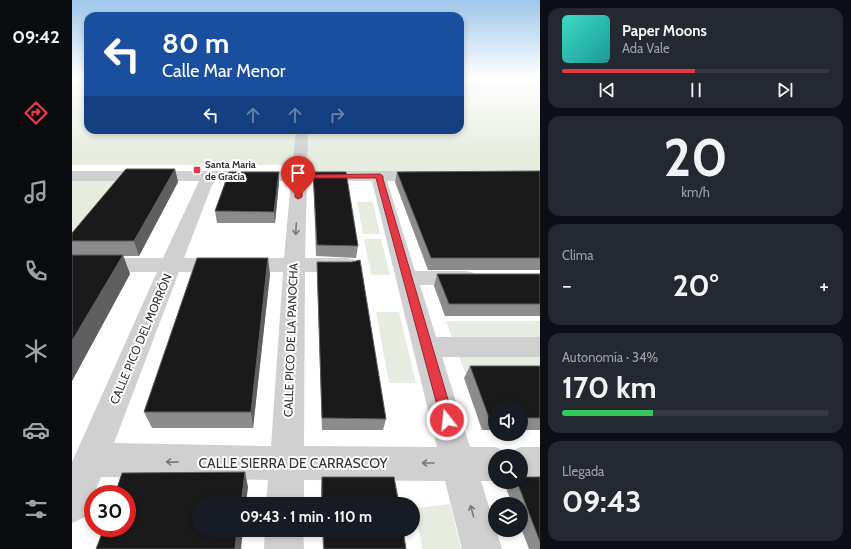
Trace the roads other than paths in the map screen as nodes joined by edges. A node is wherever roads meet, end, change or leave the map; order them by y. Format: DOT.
graph roads {
  1 [pos="302,134"];
  2 [pos="72,176"];
  3 [pos="126,176"];
  4 [pos="212,176"];
  5 [pos="299,176"];
  6 [pos="380,176"];
  7 [pos="441,176"];
  8 [pos="114,191"];
  9 [pos="171,265"];
  10 [pos="295,265"];
  11 [pos="351,265"];
  12 [pos="72,266"];
  13 [pos="408,278"];
  14 [pos="485,278"];
  15 [pos="426,347"];
  16 [pos="540,347"];
  17 [pos="90,460"];
  18 [pos="286,464"];
  19 [pos="460,464"];
  20 [pos="488,464"];
  21 [pos="528,464"];
  22 [pos="540,464"];
  23 [pos="285,497"];
  24 [pos="72,504"];
  25 [pos="284,537"];
  26 [pos="284,549"];
  27 [pos="482,549"];
  1 -- 5 [label="street, CALLE PICO DE LA PANOCHA"];
  2 -- 3 [label="street"];
  3 -- 4 [label="street"];
  3 -- 8 [label="street"];
  4 -- 5 [label="street"];
  4 -- 9 [label="street, CALLE PICO DEL MORRÓN"];
  5 -- 6 [label="street"];
  5 -- 10 [label="street, CALLE PICO DE LA PANOCHA, one-way"];
  6 -- 7 [label="street"];
  6 -- 13 [label="street"];
  9 -- 10 [label="street"];
  9 -- 12 [label="street"];
  9 -- 17 [label="street, CALLE PICO DEL MORRÓN"];
  10 -- 11 [label="street"];
  10 -- 18 [label="street, CALLE PICO DE LA PANOCHA"];
  13 -- 14 [label="street"];
  13 -- 15 [label="street"];
  15 -- 16 [label="street"];
  15 -- 19 [label="street"];
  18 -- 17 [label="street, CALLE SIERRA DE CARRASCOY, one-way"];
  17 -- 24 [label="street, CALLE PICO DEL MORRÓN"];
  19 -- 18 [label="street, CALLE SIERRA DE CARRASCOY, one-way"];
  18 -- 23 [label="street, CALLE PICO DE LA PANOCHA"];
  19 -- 20 [label="street, CALLE SIERRA DE CARRASCOY"];
  27 -- 19 [label="street, one-way"];
  21 -- 22 [label="street"];
  25 -- 26 [label="street"];
}
